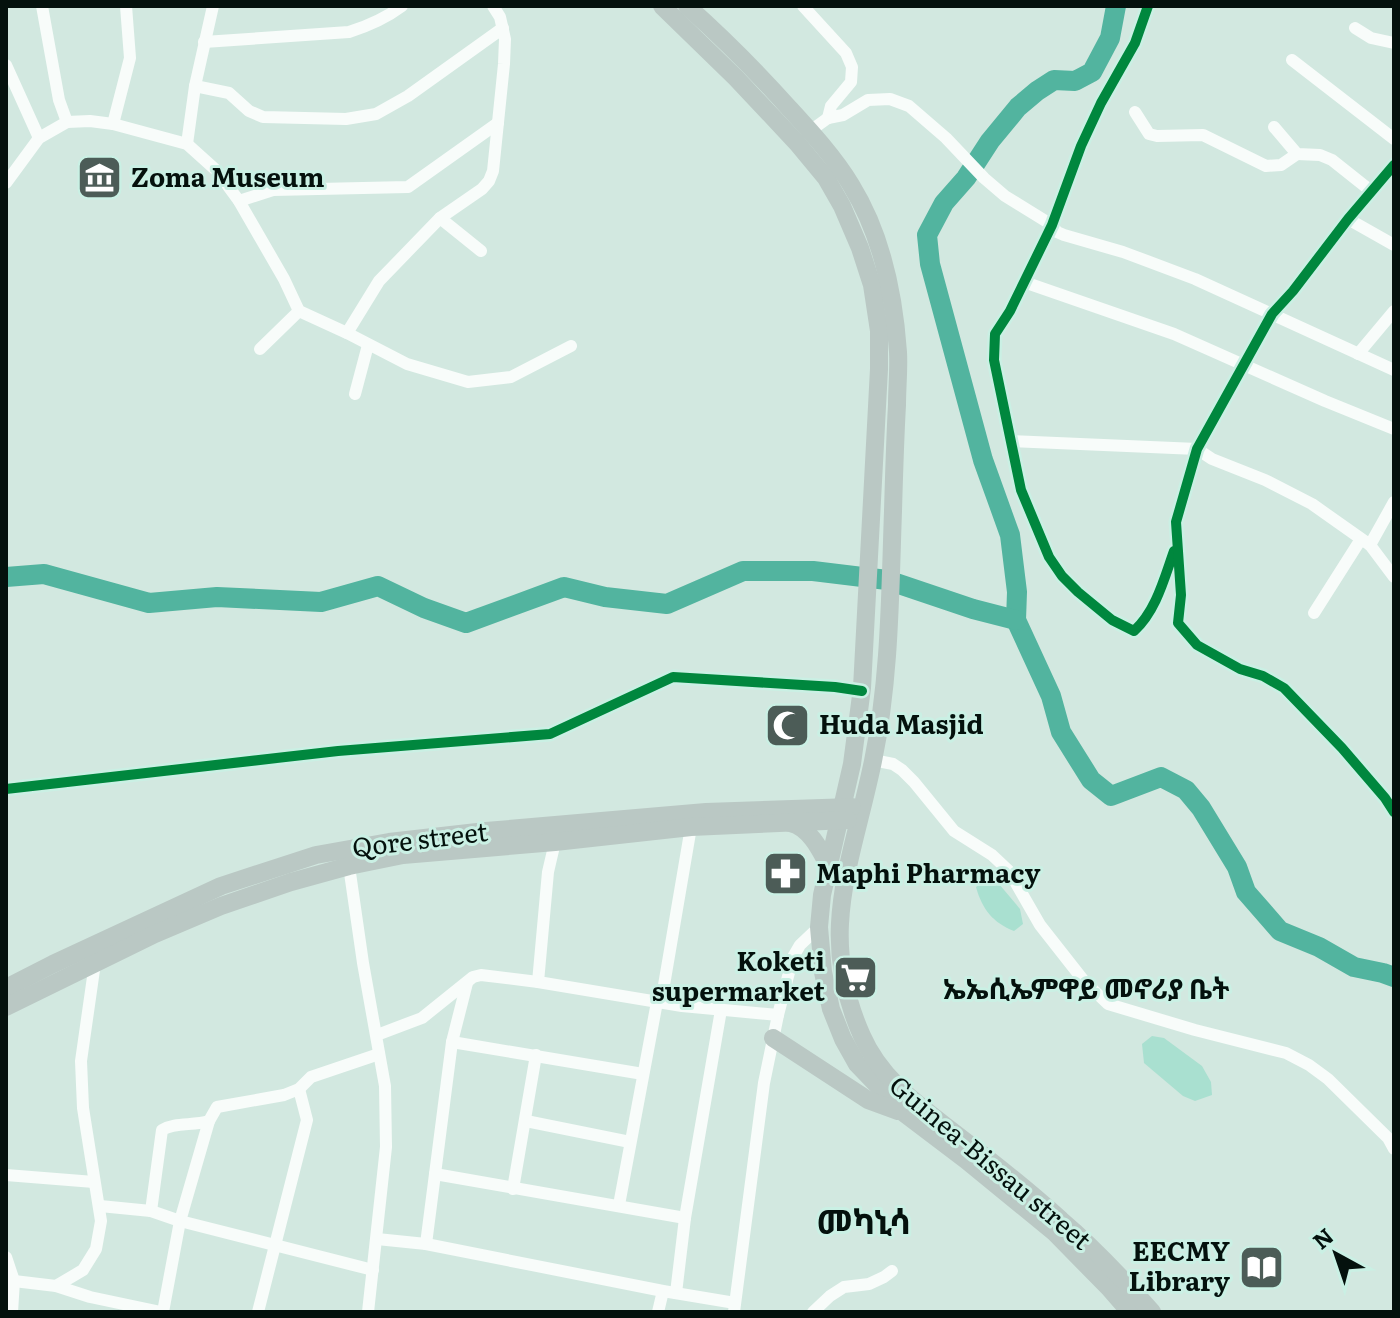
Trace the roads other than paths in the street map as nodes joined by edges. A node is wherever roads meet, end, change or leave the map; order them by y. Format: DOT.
graph roads {
  1 [pos="42,6"];
  2 [pos="126,6"];
  3 [pos="213,6"];
  4 [pos="402,6"];
  5 [pos="493,6"];
  6 [pos="662,6"];
  7 [pos="687,6"];
  8 [pos="803,6"];
  9 [pos="1148,6"];
  10 [pos="503,28"];
  11 [pos="1355,28"];
  12 [pos="204,42"];
  13 [pos="1394,43"];
  14 [pos="1292,60"];
  15 [pos="6,65"];
  16 [pos="195,86"];
  17 [pos="1135,112"];
  18 [pos="828,118"];
  19 [pos="67,122"];
  20 [pos="498,123"];
  21 [pos="113,124"];
  22 [pos="1274,127"];
  23 [pos="810,131"];
  24 [pos="39,138"];
  25 [pos="1394,139"];
  26 [pos="187,144"];
  27 [pos="1297,154"];
  28 [pos="1394,165"];
  29 [pos="10,167"];
  30 [pos="1388,182"];
  31 [pos="6,183"];
  32 [pos="1371,191"];
  33 [pos="239,201"];
  34 [pos="440,218"];
  35 [pos="1348,219"];
  36 [pos="1052,225"];
  37 [pos="1394,245"];
  38 [pos="481,251"];
  39 [pos="1024,282"];
  40 [pos="299,311"];
  41 [pos="1394,311"];
  42 [pos="1272,314"];
  43 [pos="347,333"];
  44 [pos="368,345"];
  45 [pos="571,346"];
  46 [pos="260,349"];
  47 [pos="1358,354"];
  48 [pos="1245,364"];
  49 [pos="1394,370"];
  50 [pos="355,394"];
  51 [pos="1394,429"];
  52 [pos="1012,441"];
  53 [pos="1197,449"];
  54 [pos="1394,502"];
  55 [pos="1365,542"];
  56 [pos="1176,544"];
  57 [pos="1394,577"];
  58 [pos="1314,613"];
  59 [pos="862,691"];
  60 [pos="873,760"];
  61 [pos="848,780"];
  62 [pos="6,789"];
  63 [pos="803,809"];
  64 [pos="1394,812"];
  65 [pos="860,813"];
  66 [pos="840,814"];
  67 [pos="783,822"];
  68 [pos="691,827"];
  69 [pos="555,842"];
  70 [pos="351,857"];
  71 [pos="828,865"];
  72 [pos="819,927"];
  73 [pos="92,955"];
  74 [pos="538,982"];
  75 [pos="467,983"];
  76 [pos="6,988"];
  77 [pos="657,1002"];
  78 [pos="6,1007"];
  79 [pos="721,1010"];
  80 [pos="778,1015"];
  81 [pos="377,1035"];
  82 [pos="773,1038"];
  83 [pos="452,1042"];
  84 [pos="379,1054"];
  85 [pos="536,1055"];
  86 [pos="643,1074"];
  87 [pos="299,1089"];
  88 [pos="904,1113"];
  89 [pos="209,1121"];
  90 [pos="526,1121"];
  91 [pos="630,1142"];
  92 [pos="1394,1149"];
  93 [pos="435,1174"];
  94 [pos="6,1175"];
  95 [pos="94,1182"];
  96 [pos="513,1189"];
  97 [pos="619,1205"];
  98 [pos="100,1206"];
  99 [pos="151,1211"];
  100 [pos="685,1218"];
  101 [pos="180,1221"];
  102 [pos="377,1239"];
  103 [pos="426,1244"];
  104 [pos="275,1245"];
  105 [pos="6,1257"];
  106 [pos="373,1270"];
  107 [pos="892,1271"];
  108 [pos="14,1281"];
  109 [pos="56,1286"];
  110 [pos="669,1292"];
  111 [pos="10,1306"];
  112 [pos="734,1308"];
  113 [pos="162,1312"];
  114 [pos="258,1312"];
  115 [pos="368,1312"];
  116 [pos="658,1312"];
  117 [pos="813,1312"];
  118 [pos="1130,1312"];
  119 [pos="1152,1312"];
  1 -- 19 [label="street"];
  2 -- 21 [label="street"];
  3 -- 12 [label="street"];
  4 -- 12 [label="street"];
  5 -- 10 [label="street"];
  6 -- 59 [label="main road"];
  7 -- 23 [label="main road, Guinea-Bissau street"];
  8 -- 18 [label="street"];
  9 -- 36 [label="street"];
  10 -- 16 [label="street"];
  10 -- 20 [label="street"];
  11 -- 13 [label="street"];
  12 -- 16 [label="street"];
  14 -- 25 [label="street"];
  15 -- 24 [label="street"];
  16 -- 26 [label="street"];
  17 -- 27 [label="street"];
  18 -- 23 [label="street"];
  18 -- 36 [label="street"];
  19 -- 21 [label="street"];
  19 -- 24 [label="street"];
  20 -- 33 [label="street"];
  20 -- 34 [label="street"];
  21 -- 26 [label="street"];
  22 -- 27 [label="street"];
  23 -- 60 [label="main road, Guinea-Bissau street"];
  24 -- 29 [label="street"];
  26 -- 33 [label="street"];
  27 -- 32 [label="street"];
  28 -- 30 [label="street"];
  29 -- 31 [label="street"];
  30 -- 32 [label="street"];
  32 -- 35 [label="street"];
  33 -- 40 [label="street"];
  34 -- 38 [label="street"];
  34 -- 43 [label="street"];
  35 -- 37 [label="street"];
  35 -- 42 [label="street"];
  36 -- 39 [label="street"];
  36 -- 42 [label="street"];
  39 -- 48 [label="street"];
  39 -- 52 [label="street"];
  40 -- 43 [label="street"];
  40 -- 46 [label="street"];
  41 -- 47 [label="street"];
  42 -- 47 [label="street"];
  42 -- 48 [label="street"];
  43 -- 44 [label="street"];
  44 -- 45 [label="street"];
  44 -- 50 [label="street"];
  47 -- 49 [label="street"];
  48 -- 51 [label="street"];
  48 -- 53 [label="street"];
  52 -- 53 [label="street"];
  52 -- 56 [label="street"];
  53 -- 55 [label="street"];
  53 -- 56 [label="street"];
  54 -- 55 [label="street"];
  55 -- 57 [label="street"];
  55 -- 58 [label="street"];
  56 -- 64 [label="street"];
  59 -- 61 [label="main road"];
  59 -- 62 [label="street"];
  60 -- 65 [label="main road, Guinea-Bissau street"];
  60 -- 92 [label="street"];
  61 -- 63 [label="main road"];
  61 -- 66 [label="main road"];
  63 -- 66 [label="main road, Qore street"];
  63 -- 70 [label="main road, Qore street"];
  65 -- 66 [label="main road, Qore street"];
  65 -- 119 [label="main road, Guinea-Bissau street"];
  66 -- 67 [label="main road, Qore street"];
  66 -- 71 [label="main road"];
  67 -- 68 [label="main road, Qore street"];
  67 -- 71 [label="main road"];
  68 -- 69 [label="main road, Qore street"];
  68 -- 77 [label="street"];
  69 -- 70 [label="main road, Qore street"];
  69 -- 74 [label="street"];
  70 -- 73 [label="main road, Qore street"];
  70 -- 81 [label="street"];
  71 -- 72 [label="main road"];
  72 -- 80 [label="street"];
  72 -- 88 [label="main road"];
  73 -- 76 [label="main road, Qore street"];
  73 -- 78 [label="main road, Qore street"];
  73 -- 95 [label="street"];
  74 -- 75 [label="street"];
  74 -- 77 [label="street"];
  75 -- 81 [label="street"];
  75 -- 83 [label="street"];
  77 -- 79 [label="street"];
  77 -- 86 [label="street"];
  79 -- 80 [label="street"];
  79 -- 100 [label="street"];
  80 -- 82 [label="street"];
  81 -- 84 [label="street"];
  82 -- 88 [label="main road"];
  82 -- 112 [label="street"];
  83 -- 85 [label="street"];
  83 -- 93 [label="street"];
  84 -- 87 [label="street"];
  84 -- 102 [label="street"];
  85 -- 86 [label="street"];
  85 -- 90 [label="street"];
  86 -- 91 [label="street"];
  87 -- 89 [label="street"];
  87 -- 104 [label="street"];
  88 -- 118 [label="main road"];
  89 -- 99 [label="street"];
  89 -- 101 [label="street"];
  90 -- 91 [label="street"];
  90 -- 96 [label="street"];
  91 -- 97 [label="street"];
  93 -- 96 [label="street"];
  93 -- 103 [label="street"];
  94 -- 95 [label="street"];
  95 -- 98 [label="street"];
  96 -- 97 [label="street"];
  97 -- 100 [label="street"];
  98 -- 99 [label="street"];
  98 -- 109 [label="street"];
  99 -- 101 [label="street"];
  100 -- 110 [label="street"];
  101 -- 104 [label="street"];
  101 -- 113 [label="street"];
  102 -- 103 [label="street"];
  102 -- 106 [label="street"];
  103 -- 110 [label="street"];
  104 -- 106 [label="street"];
  104 -- 114 [label="street"];
  105 -- 108 [label="street"];
  106 -- 115 [label="street"];
  107 -- 117 [label="street"];
  108 -- 109 [label="street"];
  108 -- 111 [label="street"];
  109 -- 113 [label="street"];
  110 -- 112 [label="street"];
  110 -- 116 [label="street"];
}
